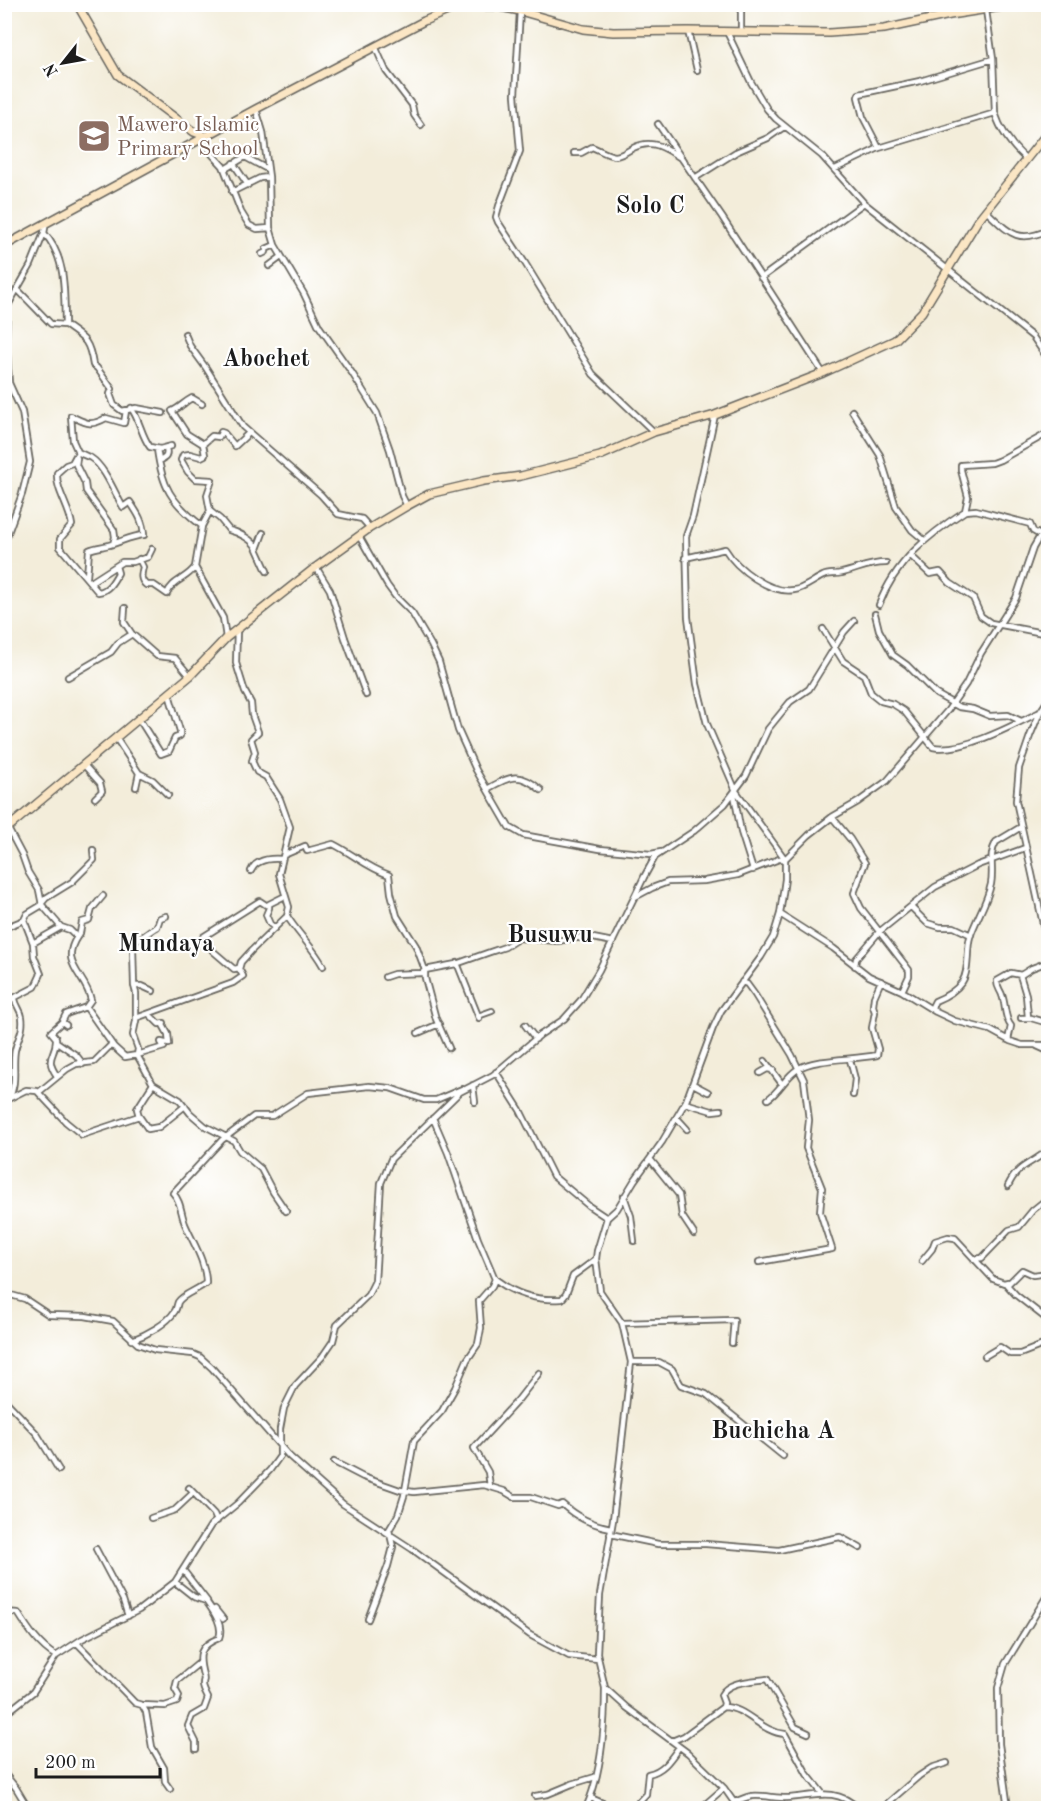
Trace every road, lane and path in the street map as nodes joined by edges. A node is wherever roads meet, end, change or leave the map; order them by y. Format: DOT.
graph roads {
  1 [pos="741,4"];
  2 [pos="1020,4"];
  3 [pos="80,6"];
  4 [pos="510,7"];
  5 [pos="986,10"];
  6 [pos="520,11"];
  7 [pos="688,31"];
  8 [pos="727,32"];
  9 [pos="741,32"];
  10 [pos="375,46"];
  11 [pos="993,59"];
  12 [pos="697,70"];
  13 [pos="256,109"];
  14 [pos="995,113"];
  15 [pos="658,124"];
  16 [pos="421,125"];
  17 [pos="784,127"];
  18 [pos="1048,132"];
  19 [pos="204,137"];
  20 [pos="879,148"];
  21 [pos="574,153"];
  22 [pos="1025,158"];
  23 [pos="684,160"];
  24 [pos="233,163"];
  25 [pos="225,169"];
  26 [pos="267,169"];
  27 [pos="835,169"];
  28 [pos="269,177"];
  29 [pos="695,178"];
  30 [pos="248,185"];
  31 [pos="232,192"];
  32 [pos="864,203"];
  33 [pos="985,210"];
  34 [pos="46,223"];
  35 [pos="270,228"];
  36 [pos="1048,230"];
  37 [pos="44,233"];
  38 [pos="4,246"];
  39 [pos="275,246"];
  40 [pos="262,254"];
  41 [pos="281,257"];
  42 [pos="269,266"];
  43 [pos="948,270"];
  44 [pos="761,278"];
  45 [pos="16,289"];
  46 [pos="65,325"];
  47 [pos="185,333"];
  48 [pos="1048,359"];
  49 [pos="823,373"];
  50 [pos="202,404"];
  51 [pos="128,410"];
  52 [pos="852,411"];
  53 [pos="163,412"];
  54 [pos="715,415"];
  55 [pos="654,432"];
  56 [pos="1048,433"];
  57 [pos="249,434"];
  58 [pos="203,444"];
  59 [pos="157,449"];
  60 [pos="77,455"];
  61 [pos="159,461"];
  62 [pos="968,501"];
  63 [pos="407,506"];
  64 [pos="975,510"];
  65 [pos="210,511"];
  66 [pos="965,511"];
  67 [pos="1048,522"];
  68 [pos="202,526"];
  69 [pos="370,528"];
  70 [pos="263,533"];
  71 [pos="1040,535"];
  72 [pos="359,536"];
  73 [pos="924,540"];
  74 [pos="4,544"];
  75 [pos="113,544"];
  76 [pos="152,549"];
  77 [pos="256,549"];
  78 [pos="909,555"];
  79 [pos="685,558"];
  80 [pos="139,559"];
  81 [pos="886,563"];
  82 [pos="116,566"];
  83 [pos="195,567"];
  84 [pos="316,567"];
  85 [pos="267,571"];
  86 [pos="89,579"];
  87 [pos="879,605"];
  88 [pos="125,608"];
  89 [pos="875,614"];
  90 [pos="854,621"];
  91 [pos="1000,623"];
  92 [pos="823,628"];
  93 [pos="237,630"];
  94 [pos="132,634"];
  95 [pos="1048,634"];
  96 [pos="226,638"];
  97 [pos="835,649"];
  98 [pos="190,676"];
  99 [pos="68,677"];
  100 [pos="169,693"];
  101 [pos="366,695"];
  102 [pos="1048,700"];
  103 [pos="952,702"];
  104 [pos="1040,712"];
  105 [pos="139,719"];
  106 [pos="1021,721"];
  107 [pos="116,738"];
  108 [pos="923,738"];
  109 [pos="84,765"];
  110 [pos="140,773"];
  111 [pos="136,787"];
  112 [pos="487,789"];
  113 [pos="541,790"];
  114 [pos="735,792"];
  115 [pos="168,795"];
  116 [pos="95,798"];
  117 [pos="832,817"];
  118 [pos="6,826"];
  119 [pos="1021,828"];
  120 [pos="1025,848"];
  121 [pos="93,850"];
  122 [pos="661,852"];
  123 [pos="283,857"];
  124 [pos="785,859"];
  125 [pos="991,861"];
  126 [pos="753,870"];
  127 [pos="251,871"];
  128 [pos="103,896"];
  129 [pos="285,896"];
  130 [pos="634,897"];
  131 [pos="41,904"];
  132 [pos="267,904"];
  133 [pos="1048,906"];
  134 [pos="911,907"];
  135 [pos="1040,907"];
  136 [pos="780,914"];
  137 [pos="166,916"];
  138 [pos="287,916"];
  139 [pos="24,920"];
  140 [pos="61,927"];
  141 [pos="4,928"];
  142 [pos="274,928"];
  143 [pos="879,932"];
  144 [pos="971,936"];
  145 [pos="77,937"];
  146 [pos="613,942"];
  147 [pos="33,943"];
  148 [pos="1048,947"];
  149 [pos="1048,962"];
  150 [pos="457,963"];
  151 [pos="323,966"];
  152 [pos="855,967"];
  153 [pos="239,968"];
  154 [pos="425,970"];
  155 [pos="1020,975"];
  156 [pos="385,977"];
  157 [pos="881,981"];
  158 [pos="742,982"];
  159 [pos="134,986"];
  160 [pos="153,991"];
  161 [pos="902,991"];
  162 [pos="15,999"];
  163 [pos="4,1003"];
  164 [pos="86,1007"];
  165 [pos="931,1009"];
  166 [pos="492,1011"];
  167 [pos="149,1014"];
  168 [pos="1028,1017"];
  169 [pos="136,1018"];
  170 [pos="1021,1018"];
  171 [pos="1048,1023"];
  172 [pos="439,1024"];
  173 [pos="525,1025"];
  174 [pos="418,1032"];
  175 [pos="536,1039"];
  176 [pos="1008,1040"];
  177 [pos="57,1042"];
  178 [pos="1048,1045"];
  179 [pos="1037,1046"];
  180 [pos="114,1047"];
  181 [pos="449,1048"];
  182 [pos="1048,1051"];
  183 [pos="137,1055"];
  184 [pos="850,1060"];
  185 [pos="765,1061"];
  186 [pos="83,1064"];
  187 [pos="799,1068"];
  188 [pos="773,1070"];
  189 [pos="496,1072"];
  190 [pos="760,1073"];
  191 [pos="57,1076"];
  192 [pos="153,1084"];
  193 [pos="693,1084"];
  194 [pos="782,1084"];
  195 [pos="470,1086"];
  196 [pos="39,1092"];
  197 [pos="708,1092"];
  198 [pos="853,1095"];
  199 [pos="768,1099"];
  200 [pos="7,1100"];
  201 [pos="475,1102"];
  202 [pos="685,1103"];
  203 [pos="185,1106"];
  204 [pos="721,1110"];
  205 [pos="138,1116"];
  206 [pos="433,1118"];
  207 [pos="677,1118"];
  208 [pos="687,1129"];
  209 [pos="225,1137"];
  210 [pos="1048,1150"];
  211 [pos="650,1158"];
  212 [pos="1008,1186"];
  213 [pos="624,1196"];
  214 [pos="1048,1198"];
  215 [pos="286,1210"];
  216 [pos="607,1218"];
  217 [pos="694,1234"];
  218 [pos="634,1241"];
  219 [pos="596,1258"];
  220 [pos="974,1259"];
  221 [pos="922,1261"];
  222 [pos="759,1262"];
  223 [pos="1048,1273"];
  224 [pos="495,1279"];
  225 [pos="1008,1282"];
  226 [pos="4,1293"];
  227 [pos="1048,1320"];
  228 [pos="622,1323"];
  229 [pos="132,1340"];
  230 [pos="732,1343"];
  231 [pos="1048,1343"];
  232 [pos="985,1356"];
  233 [pos="631,1362"];
  234 [pos="539,1373"];
  235 [pos="4,1399"];
  236 [pos="279,1445"];
  237 [pos="783,1456"];
  238 [pos="334,1462"];
  239 [pos="59,1470"];
  240 [pos="490,1486"];
  241 [pos="189,1488"];
  242 [pos="405,1491"];
  243 [pos="192,1494"];
  244 [pos="151,1518"];
  245 [pos="217,1521"];
  246 [pos="611,1531"];
  247 [pos="389,1534"];
  248 [pos="860,1548"];
  249 [pos="96,1549"];
  250 [pos="183,1570"];
  251 [pos="174,1582"];
  252 [pos="1048,1594"];
  253 [pos="206,1600"];
  254 [pos="4,1612"];
  255 [pos="128,1616"];
  256 [pos="223,1619"];
  257 [pos="368,1619"];
  258 [pos="77,1643"];
  259 [pos="56,1656"];
  260 [pos="598,1659"];
  261 [pos="199,1663"];
  262 [pos="605,1688"];
  263 [pos="142,1706"];
  264 [pos="723,1707"];
  265 [pos="4,1715"];
  266 [pos="808,1732"];
  267 [pos="672,1741"];
  268 [pos="679,1747"];
  269 [pos="196,1749"];
  270 [pos="946,1763"];
  271 [pos="4,1773"];
  272 [pos="595,1777"];
  273 [pos="724,1788"];
  274 [pos="170,1789"];
  275 [pos="822,1793"];
  276 [pos="535,1796"];
  277 [pos="591,1798"];
  278 [pos="734,1802"];
  279 [pos="28,1809"];
  280 [pos="586,1809"];
  281 [pos="614,1809"];
  282 [pos="633,1809"];
  283 [pos="701,1809"];
  284 [pos="738,1809"];
  285 [pos="858,1809"];
  286 [pos="882,1809"];
  287 [pos="1008,1809"];
  1 -- 9 [label="street"];
  2 -- 5 [label="main road"];
  3 -- 19 [label="main road"];
  4 -- 6 [label="main road"];
  4 -- 10 [label="main road"];
  5 -- 9 [label="main road"];
  5 -- 11 [label="street"];
  6 -- 7 [label="main road"];
  6 -- 55 [label="street"];
  7 -- 8 [label="main road"];
  7 -- 12 [label="street"];
  8 -- 9 [label="main road"];
  8 -- 17 [label="street"];
  10 -- 13 [label="main road"];
  10 -- 16 [label="street"];
  11 -- 14 [label="street"];
  11 -- 20 [label="street"];
  13 -- 19 [label="main road"];
  13 -- 26 [label="street"];
  14 -- 20 [label="street"];
  14 -- 22 [label="street"];
  15 -- 23 [label="street"];
  17 -- 27 [label="street"];
  17 -- 29 [label="street"];
  18 -- 22 [label="main road"];
  19 -- 25 [label="street"];
  19 -- 34 [label="main road"];
  20 -- 27 [label="street"];
  21 -- 23 [label="street"];
  22 -- 33 [label="main road"];
  23 -- 29 [label="street"];
  24 -- 25 [label="street"];
  24 -- 26 [label="street"];
  24 -- 30 [label="street"];
  25 -- 31 [label="street"];
  26 -- 28 [label="street"];
  27 -- 32 [label="street"];
  28 -- 30 [label="street"];
  28 -- 35 [label="street"];
  29 -- 44 [label="street"];
  30 -- 31 [label="street"];
  31 -- 35 [label="street"];
  32 -- 43 [label="street"];
  32 -- 44 [label="street"];
  33 -- 36 [label="street"];
  33 -- 43 [label="main road"];
  34 -- 37 [label="street"];
  34 -- 38 [label="main road"];
  35 -- 39 [label="street"];
  37 -- 45 [label="street"];
  37 -- 46 [label="street"];
  39 -- 40 [label="street"];
  39 -- 41 [label="street"];
  41 -- 42 [label="street"];
  41 -- 63 [label="street"];
  43 -- 48 [label="street"];
  43 -- 49 [label="main road"];
  44 -- 49 [label="street"];
  45 -- 46 [label="street"];
  45 -- 74 [label="street"];
  46 -- 51 [label="street"];
  47 -- 57 [label="street"];
  49 -- 54 [label="main road"];
  50 -- 58 [label="street"];
  51 -- 53 [label="street"];
  51 -- 59 [label="street"];
  51 -- 60 [label="street"];
  52 -- 73 [label="street"];
  54 -- 55 [label="main road"];
  54 -- 79 [label="street"];
  55 -- 63 [label="main road"];
  56 -- 62 [label="street"];
  57 -- 58 [label="street"];
  57 -- 69 [label="street"];
  58 -- 65 [label="street"];
  59 -- 61 [label="street"];
  59 -- 61 [label="street"];
  60 -- 75 [label="street"];
  60 -- 75 [label="street"];
  60 -- 86 [label="street"];
  61 -- 68 [label="street"];
  62 -- 64 [label="street"];
  62 -- 66 [label="street"];
  63 -- 69 [label="main road"];
  64 -- 66 [label="street"];
  64 -- 71 [label="street"];
  65 -- 68 [label="street"];
  65 -- 77 [label="street"];
  66 -- 73 [label="street"];
  67 -- 71 [label="street"];
  68 -- 83 [label="street"];
  69 -- 72 [label="main road"];
  70 -- 77 [label="street"];
  71 -- 91 [label="street"];
  72 -- 84 [label="main road"];
  72 -- 112 [label="street"];
  73 -- 78 [label="street"];
  75 -- 86 [label="street"];
  76 -- 80 [label="street"];
  77 -- 85 [label="street"];
  78 -- 87 [label="street"];
  78 -- 91 [label="street"];
  79 -- 81 [label="street"];
  79 -- 114 [label="street"];
  80 -- 82 [label="street"];
  80 -- 83 [label="street"];
  82 -- 86 [label="street"];
  82 -- 86 [label="street"];
  83 -- 96 [label="street"];
  84 -- 93 [label="main road"];
  84 -- 101 [label="street"];
  88 -- 94 [label="street"];
  89 -- 103 [label="street"];
  90 -- 97 [label="street"];
  91 -- 95 [label="street"];
  91 -- 103 [label="street"];
  92 -- 97 [label="street"];
  93 -- 96 [label="main road"];
  93 -- 123 [label="street"];
  94 -- 98 [label="street"];
  94 -- 99 [label="street"];
  96 -- 98 [label="main road"];
  97 -- 108 [label="street"];
  97 -- 114 [label="street"];
  98 -- 100 [label="main road"];
  100 -- 105 [label="main road"];
  100 -- 105 [label="street"];
  102 -- 104 [label="street"];
  103 -- 106 [label="street"];
  103 -- 108 [label="street"];
  104 -- 106 [label="street"];
  104 -- 119 [label="street"];
  105 -- 107 [label="main road"];
  106 -- 108 [label="street"];
  107 -- 109 [label="main road"];
  107 -- 110 [label="street"];
  108 -- 117 [label="street"];
  109 -- 116 [label="street"];
  109 -- 118 [label="main road"];
  110 -- 111 [label="street"];
  110 -- 115 [label="street"];
  112 -- 113 [label="street"];
  112 -- 122 [label="street"];
  114 -- 122 [label="street"];
  114 -- 124 [label="street"];
  114 -- 126 [label="street"];
  117 -- 124 [label="street"];
  117 -- 143 [label="street"];
  118 -- 131 [label="street"];
  119 -- 120 [label="street"];
  119 -- 125 [label="street"];
  120 -- 125 [label="street"];
  120 -- 135 [label="street"];
  121 -- 131 [label="street"];
  122 -- 130 [label="street"];
  123 -- 127 [label="street"];
  123 -- 129 [label="street"];
  123 -- 154 [label="street"];
  124 -- 126 [label="street"];
  124 -- 136 [label="street"];
  125 -- 134 [label="street"];
  125 -- 144 [label="street"];
  126 -- 130 [label="street"];
  128 -- 145 [label="street"];
  129 -- 132 [label="street"];
  129 -- 138 [label="street"];
  130 -- 146 [label="street"];
  131 -- 139 [label="street"];
  131 -- 140 [label="street"];
  132 -- 142 [label="street"];
  132 -- 153 [label="street"];
  133 -- 135 [label="street"];
  134 -- 143 [label="street"];
  134 -- 144 [label="street"];
  135 -- 148 [label="street"];
  136 -- 152 [label="street"];
  136 -- 158 [label="street"];
  137 -- 159 [label="street"];
  138 -- 142 [label="street"];
  138 -- 151 [label="street"];
  139 -- 141 [label="street"];
  139 -- 147 [label="street"];
  140 -- 145 [label="street"];
  140 -- 147 [label="street"];
  142 -- 153 [label="street"];
  143 -- 152 [label="street"];
  143 -- 161 [label="street"];
  144 -- 165 [label="street"];
  145 -- 164 [label="street"];
  146 -- 150 [label="street"];
  146 -- 175 [label="street"];
  147 -- 162 [label="street"];
  149 -- 155 [label="street"];
  150 -- 154 [label="street"];
  150 -- 166 [label="street"];
  152 -- 157 [label="street"];
  153 -- 167 [label="street"];
  154 -- 156 [label="street"];
  154 -- 172 [label="street"];
  155 -- 168 [label="street"];
  155 -- 176 [label="street"];
  157 -- 161 [label="street"];
  157 -- 184 [label="street"];
  158 -- 187 [label="street"];
  158 -- 193 [label="street"];
  159 -- 160 [label="street"];
  159 -- 169 [label="street"];
  161 -- 165 [label="street"];
  162 -- 163 [label="street"];
  162 -- 200 [label="street"];
  164 -- 177 [label="street"];
  164 -- 180 [label="street"];
  165 -- 176 [label="street"];
  167 -- 169 [label="street"];
  167 -- 183 [label="street"];
  168 -- 170 [label="street"];
  168 -- 171 [label="street"];
  169 -- 183 [label="street"];
  172 -- 174 [label="street"];
  172 -- 181 [label="street"];
  173 -- 175 [label="street"];
  175 -- 189 [label="street"];
  176 -- 179 [label="street"];
  177 -- 186 [label="street"];
  177 -- 191 [label="street"];
  178 -- 179 [label="street"];
  179 -- 182 [label="street"];
  180 -- 183 [label="street"];
  180 -- 186 [label="street"];
  183 -- 192 [label="street"];
  184 -- 187 [label="street"];
  184 -- 198 [label="street"];
  185 -- 188 [label="street"];
  186 -- 191 [label="street"];
  187 -- 194 [label="street"];
  187 -- 222 [label="street"];
  188 -- 190 [label="street"];
  188 -- 194 [label="street"];
  189 -- 195 [label="street"];
  189 -- 216 [label="street"];
  191 -- 196 [label="street"];
  192 -- 203 [label="street"];
  192 -- 205 [label="street"];
  193 -- 197 [label="street"];
  193 -- 202 [label="street"];
  194 -- 199 [label="street"];
  195 -- 201 [label="street"];
  195 -- 206 [label="street"];
  195 -- 209 [label="street"];
  196 -- 200 [label="street"];
  196 -- 205 [label="street"];
  202 -- 204 [label="street"];
  202 -- 207 [label="street"];
  203 -- 205 [label="street"];
  203 -- 209 [label="street"];
  206 -- 224 [label="street"];
  206 -- 236 [label="street"];
  207 -- 208 [label="street"];
  207 -- 211 [label="street"];
  209 -- 215 [label="street"];
  209 -- 229 [label="street"];
  210 -- 212 [label="street"];
  211 -- 213 [label="street"];
  211 -- 217 [label="street"];
  213 -- 216 [label="street"];
  213 -- 218 [label="street"];
  214 -- 220 [label="street"];
  216 -- 219 [label="street"];
  219 -- 224 [label="street"];
  219 -- 228 [label="street"];
  220 -- 221 [label="street"];
  220 -- 225 [label="street"];
  223 -- 225 [label="street"];
  224 -- 242 [label="street"];
  225 -- 227 [label="street"];
  226 -- 229 [label="street"];
  228 -- 230 [label="street"];
  228 -- 233 [label="street"];
  229 -- 236 [label="street"];
  231 -- 232 [label="street"];
  233 -- 237 [label="street"];
  233 -- 246 [label="street"];
  234 -- 240 [label="street"];
  235 -- 239 [label="street"];
  236 -- 245 [label="street"];
  236 -- 247 [label="street"];
  238 -- 242 [label="street"];
  240 -- 242 [label="street"];
  240 -- 246 [label="street"];
  241 -- 243 [label="street"];
  242 -- 247 [label="street"];
  243 -- 244 [label="street"];
  243 -- 245 [label="street"];
  245 -- 250 [label="street"];
  246 -- 248 [label="street"];
  246 -- 260 [label="street"];
  247 -- 257 [label="street"];
  247 -- 260 [label="street"];
  249 -- 255 [label="street"];
  250 -- 251 [label="street"];
  250 -- 253 [label="street"];
  251 -- 253 [label="street"];
  251 -- 255 [label="street"];
  252 -- 287 [label="street"];
  253 -- 256 [label="street"];
  253 -- 261 [label="street"];
  254 -- 259 [label="street"];
  255 -- 258 [label="street"];
  258 -- 259 [label="street"];
  258 -- 263 [label="street"];
  259 -- 265 [label="street"];
  260 -- 262 [label="street"];
  261 -- 263 [label="street"];
  261 -- 269 [label="street"];
  262 -- 267 [label="street"];
  262 -- 272 [label="street"];
  263 -- 274 [label="street"];
  264 -- 266 [label="street"];
  264 -- 267 [label="street"];
  264 -- 275 [label="street"];
  267 -- 268 [label="street"];
  268 -- 273 [label="street"];
  268 -- 282 [label="street"];
  270 -- 286 [label="street"];
  271 -- 279 [label="street"];
  272 -- 276 [label="street"];
  272 -- 277 [label="street"];
  273 -- 278 [label="street"];
  273 -- 283 [label="street"];
  275 -- 278 [label="street"];
  275 -- 285 [label="street"];
  277 -- 280 [label="street"];
  277 -- 281 [label="street"];
  278 -- 284 [label="street"];
}
